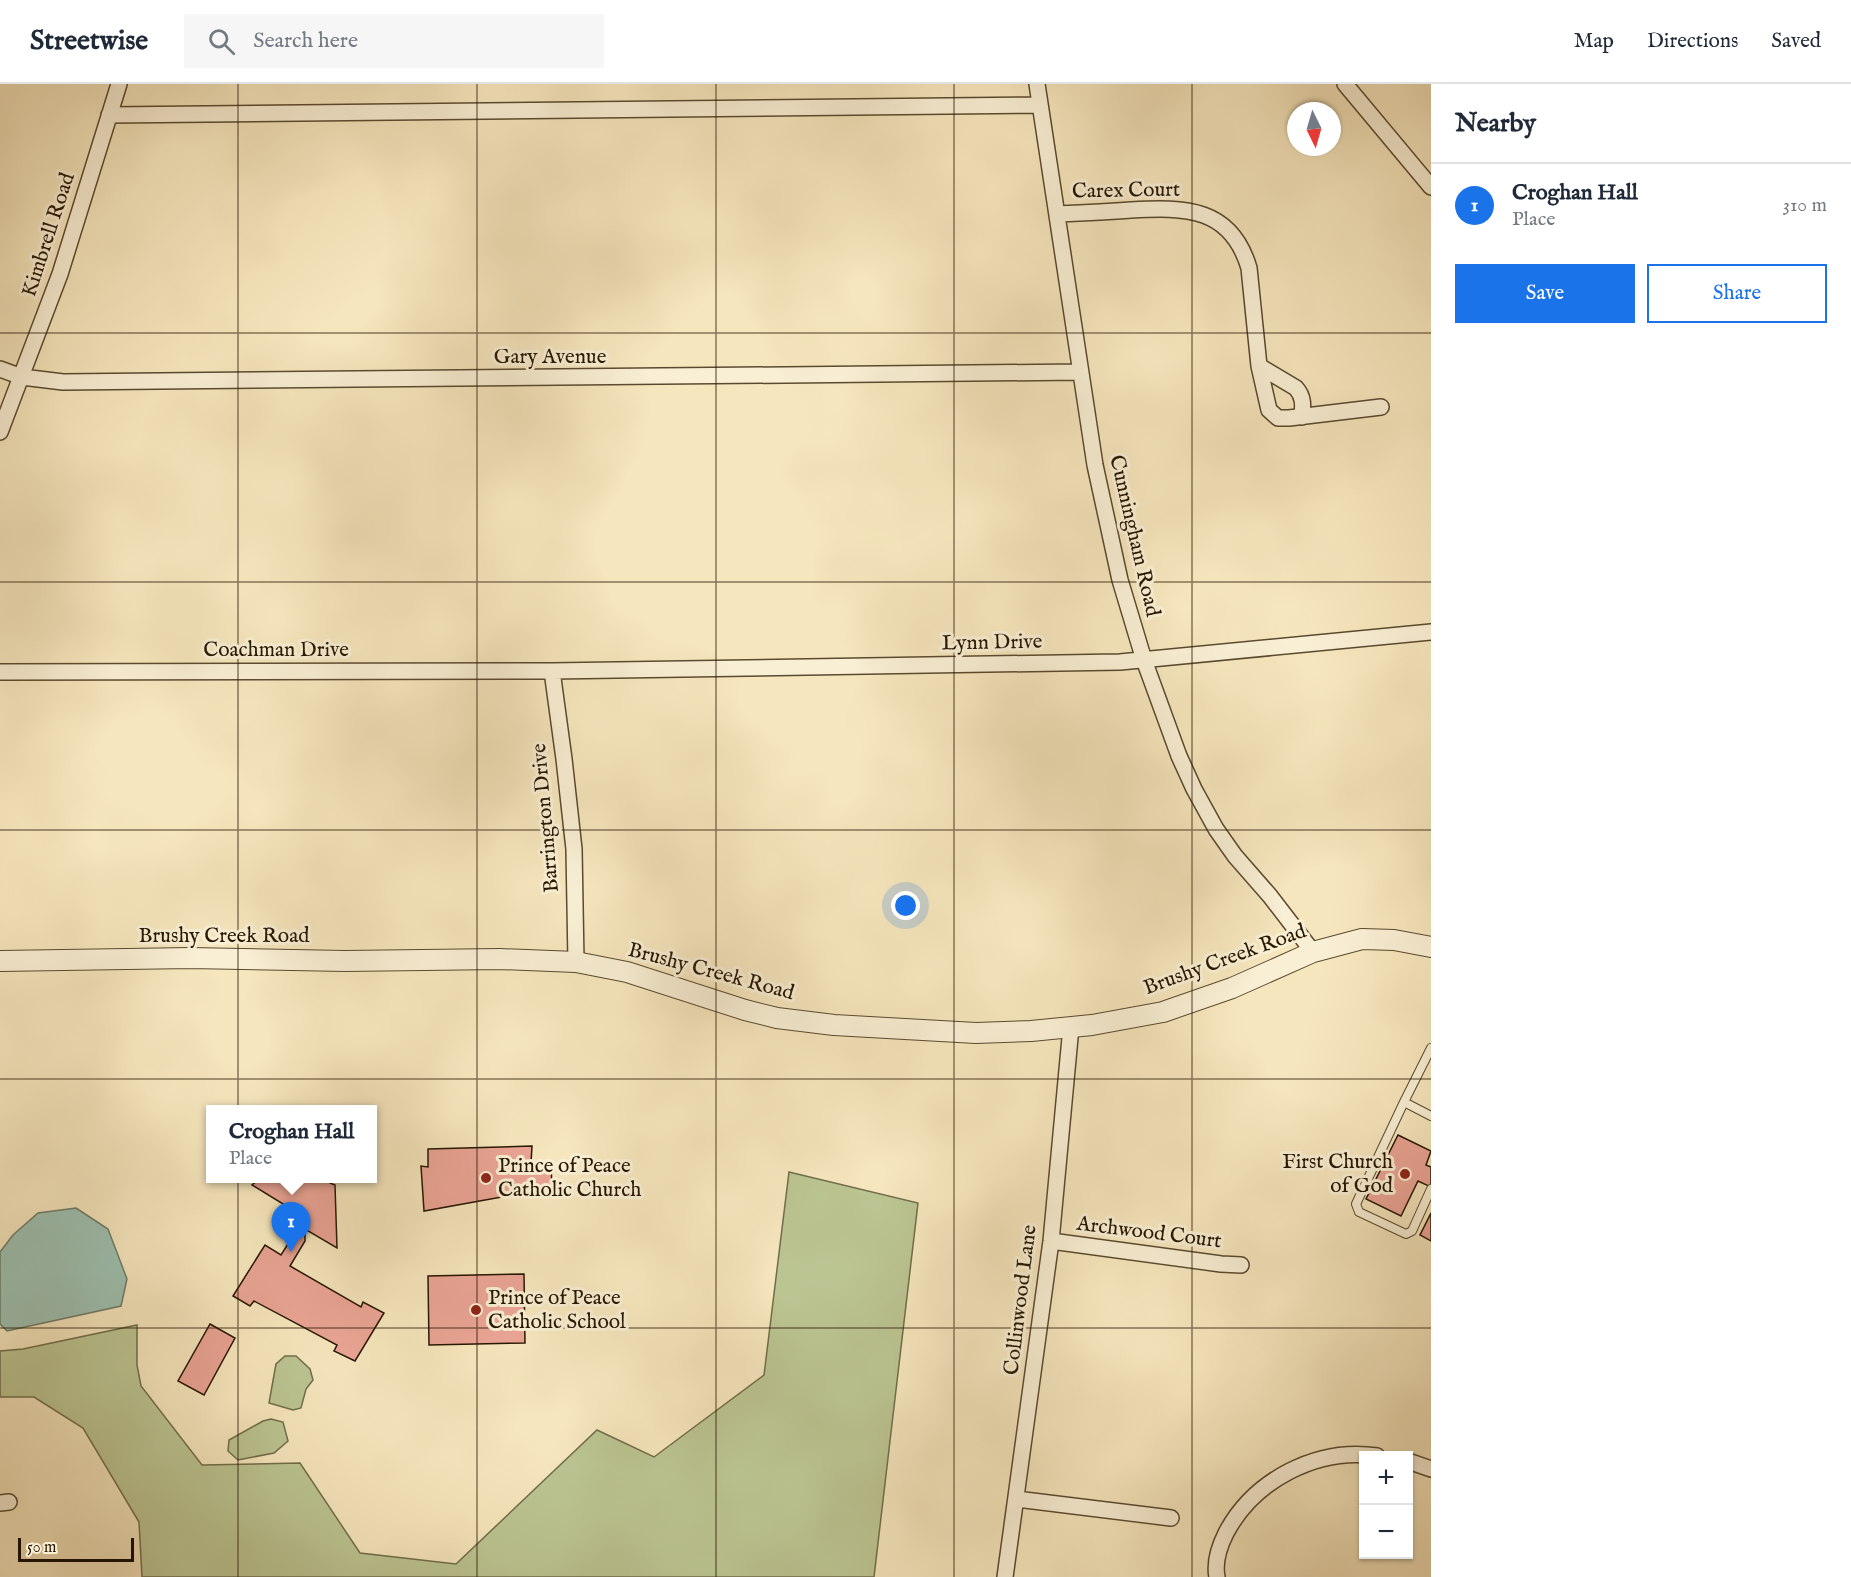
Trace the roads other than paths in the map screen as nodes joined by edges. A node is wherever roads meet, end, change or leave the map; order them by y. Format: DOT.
graph roads {
  1 [pos="119,84"];
  2 [pos="1037,84"];
  3 [pos="1345,84"];
  4 [pos="1040,105"];
  5 [pos="109,115"];
  6 [pos="1431,187"];
  7 [pos="1057,214"];
  8 [pos="1258,366"];
  9 [pos="0,369"];
  10 [pos="1080,372"];
  11 [pos="22,377"];
  12 [pos="1381,407"];
  13 [pos="1302,417"];
  14 [pos="0,432"];
  15 [pos="1431,632"];
  16 [pos="1144,660"];
  17 [pos="552,670"];
  18 [pos="0,672"];
  19 [pos="1431,947"];
  20 [pos="1312,952"];
  21 [pos="0,961"];
  22 [pos="576,962"];
  23 [pos="1071,1027"];
  24 [pos="1431,1048"];
  25 [pos="1404,1102"];
  26 [pos="1431,1116"];
  27 [pos="1431,1189"];
  28 [pos="1051,1241"];
  29 [pos="1241,1264"];
  30 [pos="1359,1454"];
  31 [pos="1413,1463"];
  32 [pos="1431,1469"];
  33 [pos="1016,1499"];
  34 [pos="1171,1518"];
  35 [pos="1005,1577"];
  36 [pos="1217,1577"];
  1 -- 5 [label="street, Kimbrell Road"];
  2 -- 4 [label="street, Cunningham Road"];
  3 -- 6 [label="street"];
  4 -- 5 [label="street"];
  4 -- 7 [label="street, Cunningham Road"];
  5 -- 11 [label="street, Kimbrell Road"];
  7 -- 8 [label="street, Carex Court"];
  7 -- 10 [label="street, Cunningham Road"];
  8 -- 13 [label="street"];
  8 -- 13 [label="street, Carex Court"];
  9 -- 11 [label="street, Gary Avenue"];
  10 -- 11 [label="street, Gary Avenue"];
  10 -- 16 [label="street, Cunningham Road"];
  11 -- 14 [label="street, Kimbrell Road"];
  12 -- 13 [label="street, Carex Court"];
  15 -- 16 [label="street, Lynn Drive"];
  16 -- 17 [label="street, Lynn Drive"];
  16 -- 20 [label="street, Cunningham Road"];
  17 -- 18 [label="street, Coachman Drive"];
  17 -- 22 [label="street, Barrington Drive"];
  19 -- 20 [label="street, Brushy Creek Road"];
  20 -- 23 [label="street, Brushy Creek Road"];
  21 -- 22 [label="street, Brushy Creek Road"];
  22 -- 23 [label="street, Brushy Creek Road"];
  23 -- 28 [label="street, Collinwood Lane"];
  24 -- 25 [label="lane"];
  25 -- 26 [label="lane"];
  25 -- 27 [label="lane"];
  28 -- 29 [label="street, Archwood Court"];
  28 -- 33 [label="street, Collinwood Lane"];
  30 -- 36 [label="street"];
  31 -- 32 [label="street"];
  33 -- 34 [label="street"];
  33 -- 35 [label="street, Collinwood Lane"];
}
